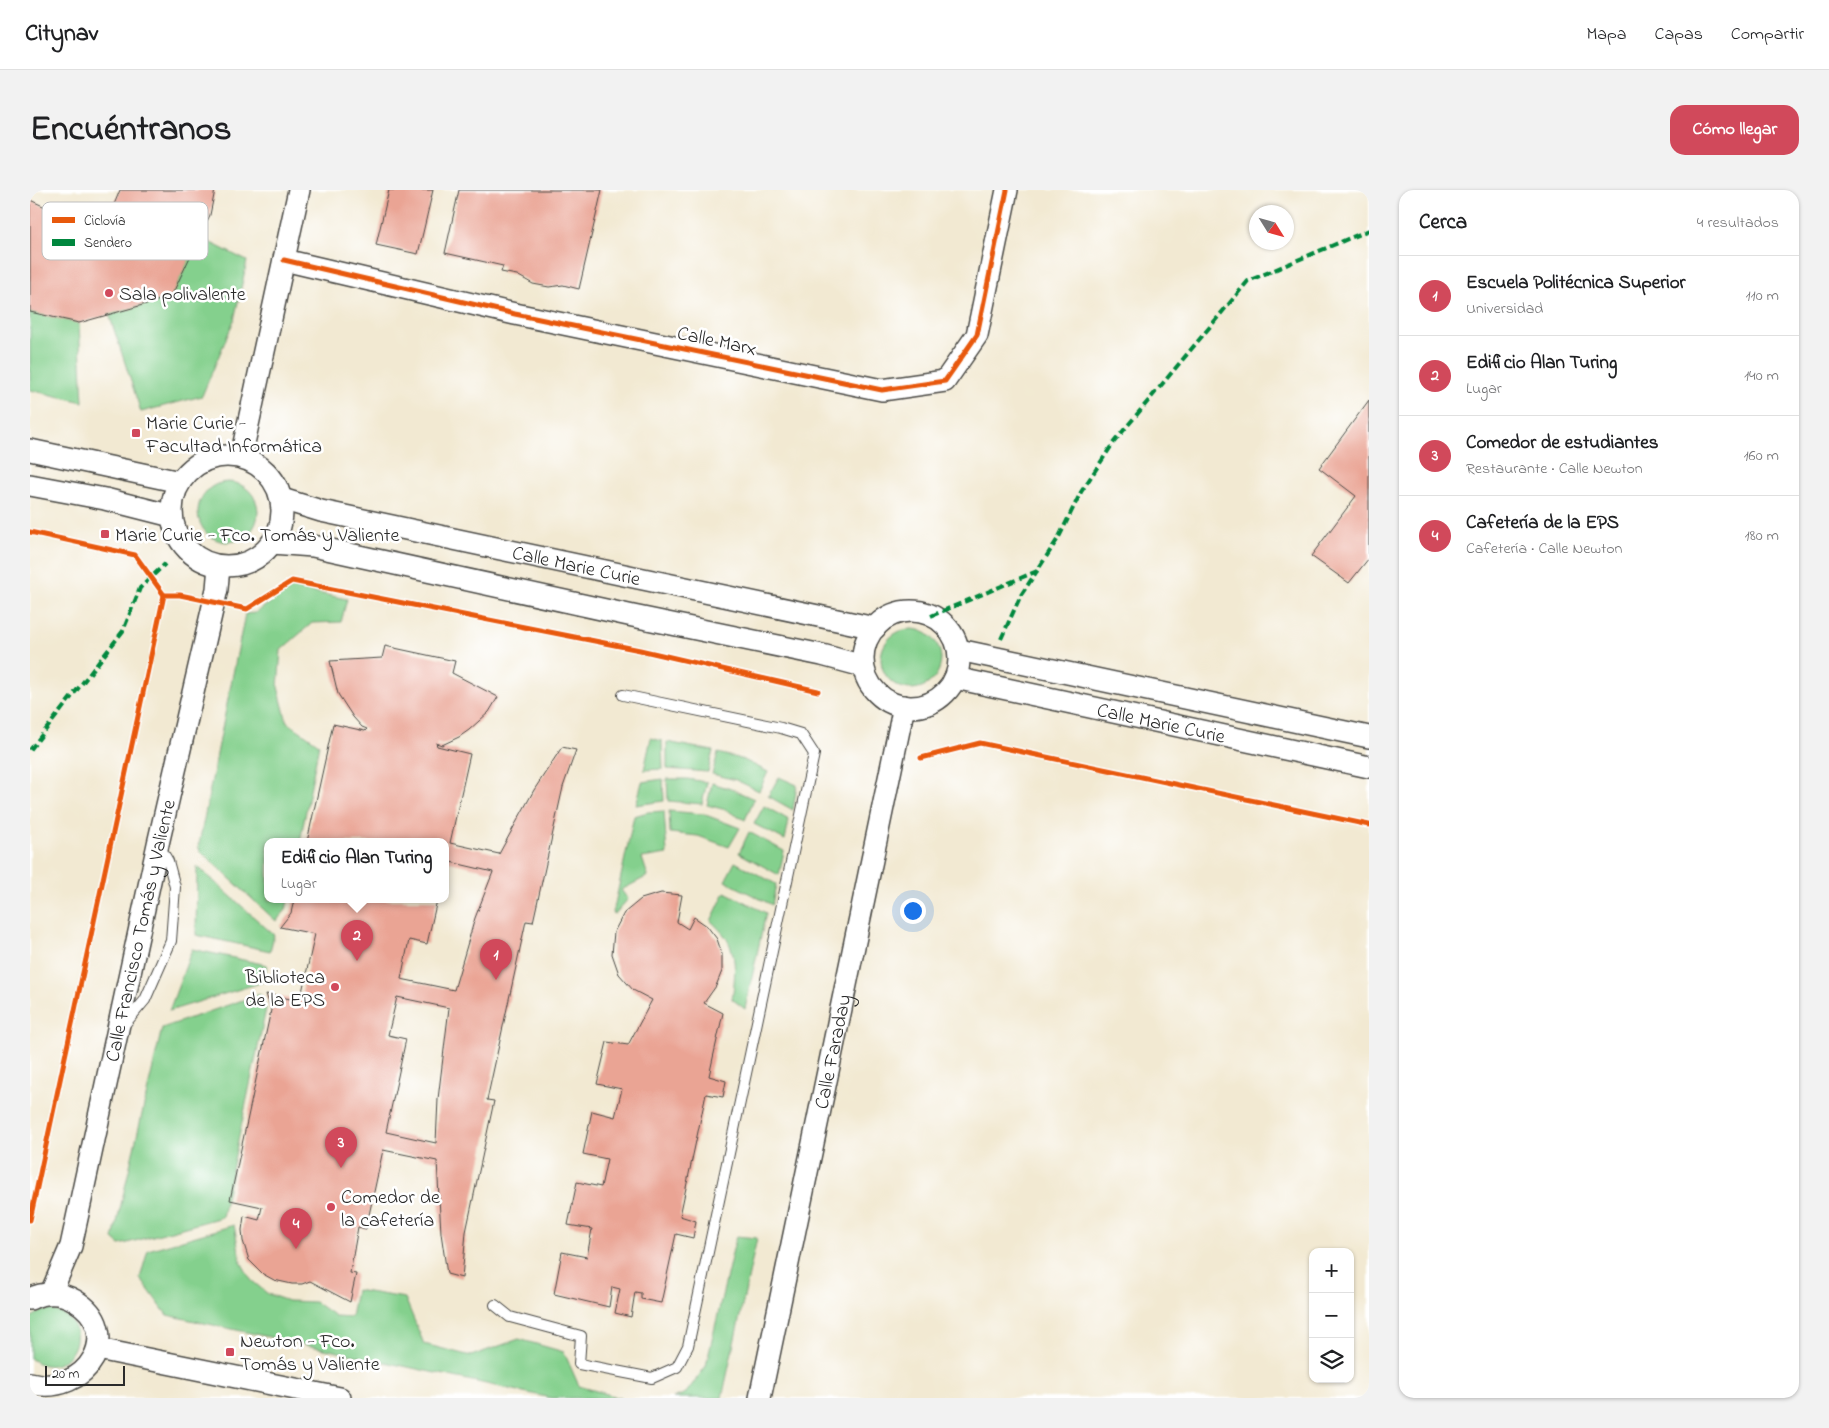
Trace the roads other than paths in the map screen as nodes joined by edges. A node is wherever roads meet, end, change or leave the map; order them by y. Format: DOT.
graph roads {
  1 [pos="300,190"];
  2 [pos="1008,190"];
  3 [pos="284,260"];
  4 [pos="30,450"];
  5 [pos="241,457"];
  6 [pos="180,482"];
  7 [pos="30,485"];
  8 [pos="282,499"];
  9 [pos="172,516"];
  10 [pos="272,543"];
  11 [pos="220,566"];
  12 [pos="875,628"];
  13 [pos="959,650"];
  14 [pos="863,666"];
  15 [pos="955,678"];
  16 [pos="623,695"];
  17 [pos="904,706"];
  18 [pos="1369,737"];
  19 [pos="1369,767"];
  20 [pos="158,844"];
  21 [pos="117,1033"];
  22 [pos="52,1293"];
  23 [pos="30,1299"];
  24 [pos="495,1305"];
  25 [pos="98,1349"];
  26 [pos="36,1389"];
  27 [pos="340,1398"];
  28 [pos="760,1398"];
  1 -- 3 [label="street"];
  2 -- 3 [label="street, Calle Marx"];
  3 -- 5 [label="street"];
  4 -- 6 [label="street"];
  5 -- 6 [label="street"];
  5 -- 8 [label="street"];
  6 -- 9 [label="street"];
  7 -- 9 [label="street"];
  8 -- 10 [label="street"];
  8 -- 12 [label="street, Calle Marie Curie"];
  9 -- 11 [label="street"];
  10 -- 11 [label="street"];
  10 -- 14 [label="street, Calle Marie Curie"];
  11 -- 20 [label="street, Calle Francisco Tomás y Valiente"];
  12 -- 13 [label="street"];
  12 -- 14 [label="street"];
  13 -- 15 [label="street"];
  13 -- 18 [label="street, Calle Marie Curie"];
  14 -- 17 [label="street"];
  15 -- 17 [label="street"];
  15 -- 19 [label="street, Calle Marie Curie"];
  16 -- 24 [label="lane"];
  17 -- 28 [label="street, Calle Faraday"];
  20 -- 21 [label="street, Calle Francisco Tomás y Valiente"];
  20 -- 21 [label="lane"];
  21 -- 22 [label="street, Calle Francisco Tomás y Valiente"];
  22 -- 23 [label="street"];
  22 -- 25 [label="street"];
  25 -- 26 [label="street"];
  25 -- 27 [label="street"];
}
